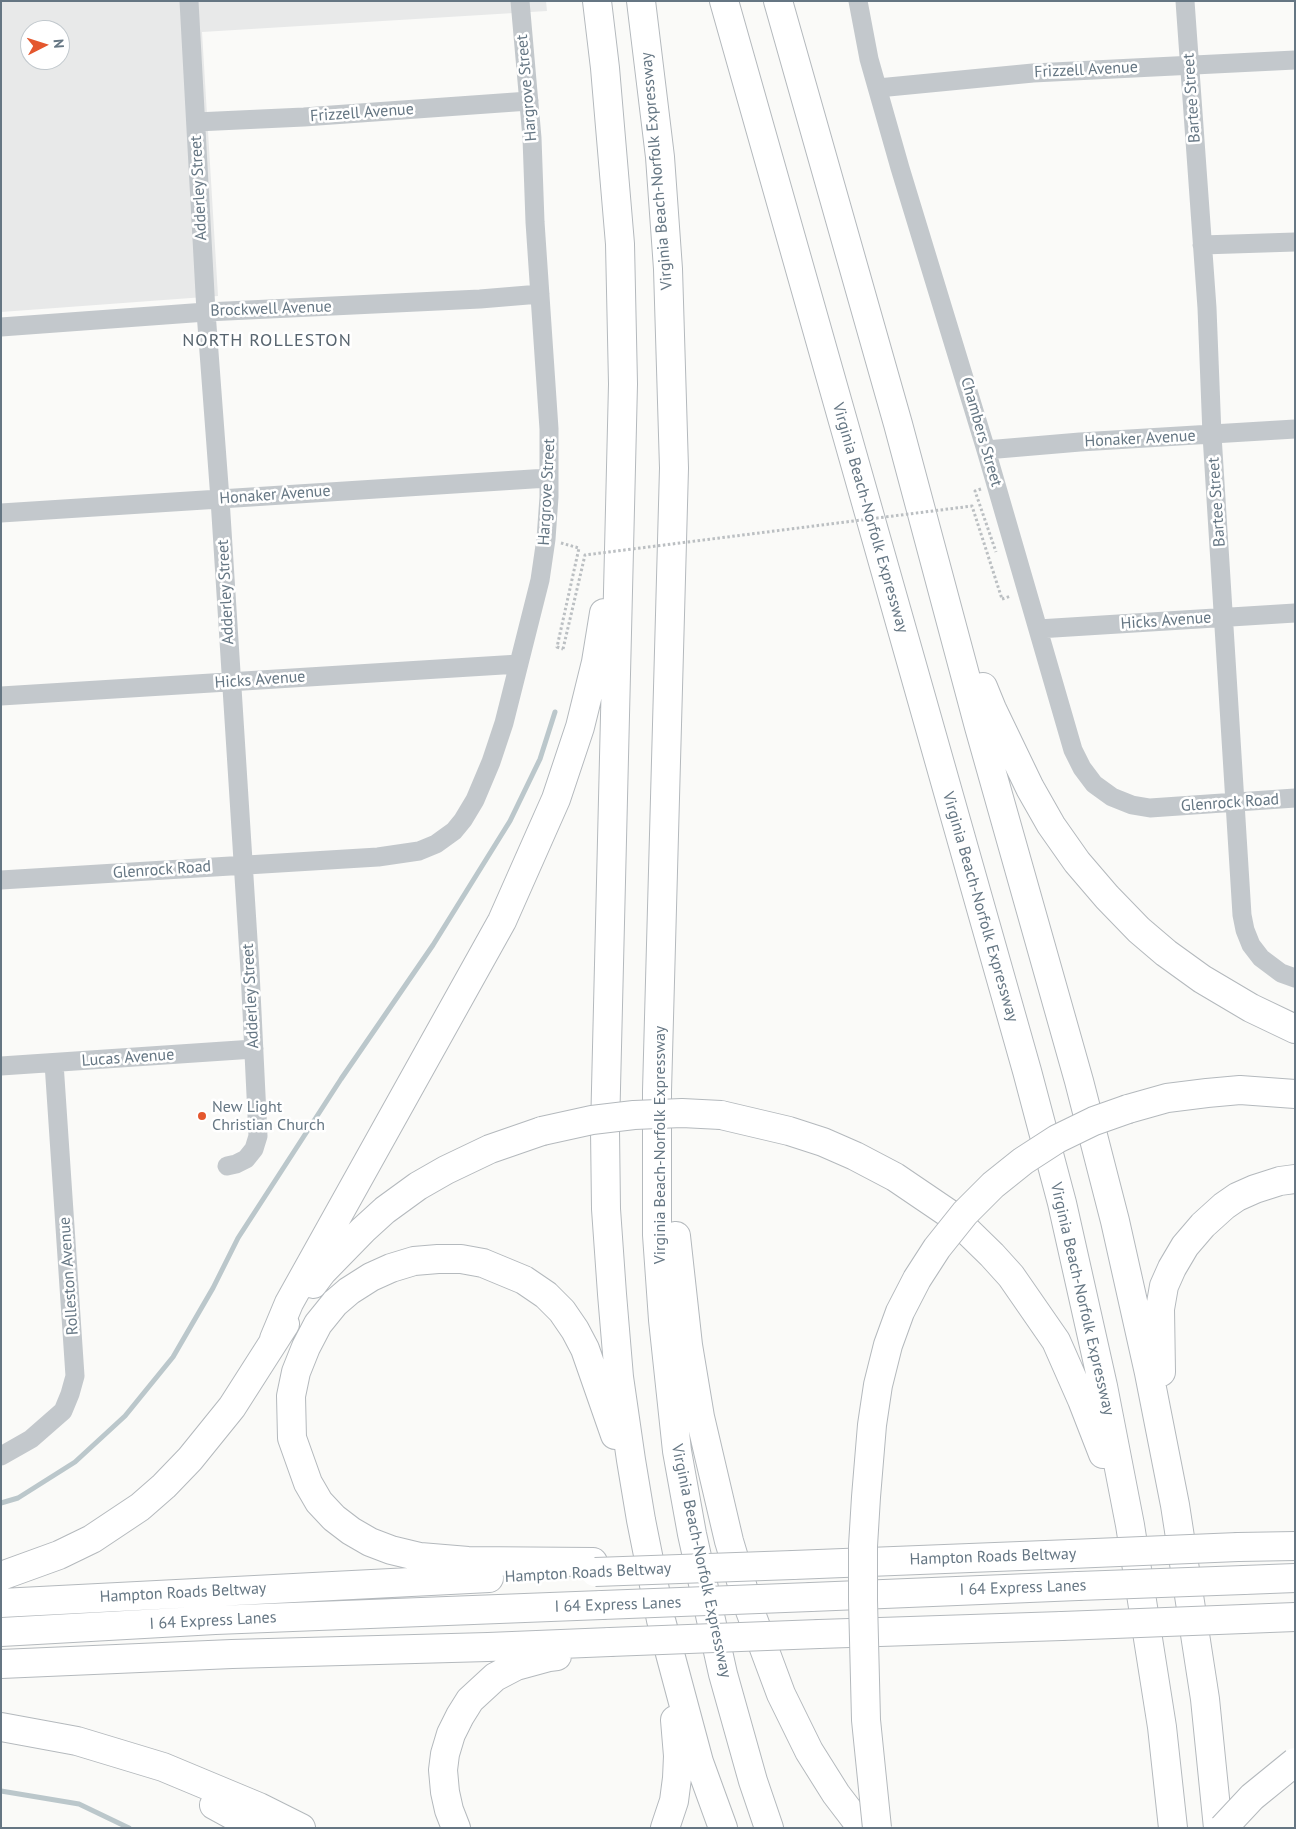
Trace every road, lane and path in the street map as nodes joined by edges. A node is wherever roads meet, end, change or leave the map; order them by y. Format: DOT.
graph roads {
  1 [pos="189,1"];
  2 [pos="520,1"];
  3 [pos="597,1"];
  4 [pos="641,1"];
  5 [pos="724,1"];
  6 [pos="778,1"];
  7 [pos="858,1"];
  8 [pos="1185,1"];
  9 [pos="1295,60"];
  10 [pos="1190,64"];
  11 [pos="878,88"];
  12 [pos="529,101"];
  13 [pos="196,122"];
  14 [pos="1295,242"];
  15 [pos="1202,245"];
  16 [pos="540,294"];
  17 [pos="206,312"];
  18 [pos="1,327"];
  19 [pos="1295,429"];
  20 [pos="1212,435"];
  21 [pos="986,450"];
  22 [pos="548,478"];
  23 [pos="622,496"];
  24 [pos="220,499"];
  25 [pos="1,512"];
  26 [pos="546,539"];
  27 [pos="938,573"];
  28 [pos="1002,599"];
  29 [pos="1295,613"];
  30 [pos="1224,617"];
  31 [pos="1038,629"];
  32 [pos="519,664"];
  33 [pos="232,682"];
  34 [pos="1,696"];
  35 [pos="1295,798"];
  36 [pos="1236,802"];
  37 [pos="1165,807"];
  38 [pos="324,861"];
  39 [pos="243,865"];
  40 [pos="1,880"];
  41 [pos="1295,978"];
  42 [pos="1295,1029"];
  43 [pos="659,1030"];
  44 [pos="254,1049"];
  45 [pos="54,1063"];
  46 [pos="1,1066"];
  47 [pos="1295,1094"];
  48 [pos="227,1166"];
  49 [pos="1295,1180"];
  50 [pos="274,1339"];
  51 [pos="1,1456"];
  52 [pos="1175,1505"];
  53 [pos="641,1520"];
  54 [pos="1130,1525"];
  55 [pos="1295,1546"];
  56 [pos="594,1567"];
  57 [pos="1,1576"];
  58 [pos="1295,1578"];
  59 [pos="1,1603"];
  60 [pos="1295,1617"];
  61 [pos="1250,1619"];
  62 [pos="661,1620"];
  63 [pos="1295,1631"];
  64 [pos="1,1632"];
  65 [pos="611,1647"];
  66 [pos="1,1664"];
  67 [pos="1205,1699"];
  68 [pos="1,1727"];
  69 [pos="39,1734"];
  70 [pos="1295,1762"];
  71 [pos="256,1828"];
  72 [pos="301,1828"];
  73 [pos="456,1828"];
  74 [pos="665,1828"];
  75 [pos="723,1828"];
  76 [pos="769,1828"];
  77 [pos="862,1828"];
  78 [pos="877,1828"];
  79 [pos="1173,1828"];
  80 [pos="1218,1828"];
  81 [pos="1223,1828"];
  82 [pos="1242,1828"];
  1 -- 13 [label="street, Adderley Street"];
  2 -- 12 [label="street, Hargrove Street"];
  3 -- 23 [label="highway"];
  4 -- 43 [label="highway, Virginia Beach-Norfolk Expressway"];
  5 -- 54 [label="highway, Virginia Beach-Norfolk Expressway"];
  6 -- 27 [label="highway"];
  7 -- 11 [label="street, Chambers Street"];
  8 -- 10 [label="street, Bartee Street"];
  9 -- 10 [label="street, Frizzell Avenue"];
  10 -- 11 [label="street, Frizzell Avenue"];
  10 -- 15 [label="street, Bartee Street"];
  11 -- 21 [label="street, Chambers Street"];
  12 -- 13 [label="street, Frizzell Avenue"];
  12 -- 16 [label="street, Hargrove Street"];
  13 -- 17 [label="street, Adderley Street"];
  14 -- 15 [label="street"];
  15 -- 20 [label="street, Bartee Street"];
  16 -- 17 [label="street, Brockwell Avenue"];
  16 -- 22 [label="street, Hargrove Street"];
  17 -- 18 [label="street, Brockwell Avenue"];
  17 -- 24 [label="street, Adderley Street"];
  19 -- 20 [label="street, Honaker Avenue"];
  20 -- 21 [label="street, Honaker Avenue"];
  20 -- 30 [label="street, Bartee Street"];
  21 -- 31 [label="street, Chambers Street"];
  22 -- 24 [label="street, Honaker Avenue"];
  22 -- 26 [label="street, Hargrove Street"];
  23 -- 50 [label="highway"];
  23 -- 53 [label="highway"];
  24 -- 25 [label="street, Honaker Avenue"];
  24 -- 33 [label="street, Adderley Street"];
  26 -- 28 [label="path, bridge"];
  26 -- 32 [label="street, Hargrove Street"];
  27 -- 42 [label="highway"];
  27 -- 52 [label="highway"];
  29 -- 30 [label="street, Hicks Avenue"];
  30 -- 31 [label="street, Hicks Avenue"];
  30 -- 36 [label="street, Bartee Street"];
  31 -- 37 [label="street, Chambers Street"];
  32 -- 33 [label="street, Hicks Avenue"];
  32 -- 38 [label="street, Hargrove Street"];
  33 -- 34 [label="street, Hicks Avenue"];
  33 -- 39 [label="street, Adderley Street"];
  35 -- 36 [label="street, Glenrock Road"];
  36 -- 37 [label="street, Glenrock Road"];
  36 -- 41 [label="street, Bartee Street"];
  38 -- 39 [label="street, Glenrock Road"];
  39 -- 40 [label="street, Glenrock Road"];
  39 -- 44 [label="street, Adderley Street"];
  43 -- 76 [label="highway, Virginia Beach-Norfolk Expressway"];
  43 -- 77 [label="highway"];
  44 -- 45 [label="street, Lucas Avenue"];
  44 -- 48 [label="street, Adderley Street"];
  45 -- 46 [label="street, Lucas Avenue"];
  45 -- 51 [label="street, Rolleston Avenue"];
  47 -- 78 [label="highway, bridge"];
  49 -- 52 [label="highway"];
  50 -- 54 [label="highway, bridge"];
  50 -- 57 [label="highway"];
  52 -- 67 [label="highway"];
  53 -- 56 [label="highway"];
  53 -- 62 [label="highway"];
  54 -- 79 [label="highway, Virginia Beach-Norfolk Expressway"];
  55 -- 56 [label="highway, Hampton Roads Beltway, bridge"];
  56 -- 59 [label="highway, Hampton Roads Beltway"];
  58 -- 64 [label="highway, I 64 Express Lanes, bridge"];
  60 -- 61 [label="highway"];
  61 -- 63 [label="highway"];
  61 -- 65 [label="highway, bridge"];
  62 -- 74 [label="highway"];
  62 -- 75 [label="highway"];
  65 -- 66 [label="highway"];
  65 -- 73 [label="highway"];
  67 -- 80 [label="highway"];
  67 -- 82 [label="highway"];
  68 -- 69 [label="highway"];
  69 -- 71 [label="highway"];
  69 -- 72 [label="highway"];
  70 -- 81 [label="highway, bridge"];
}
